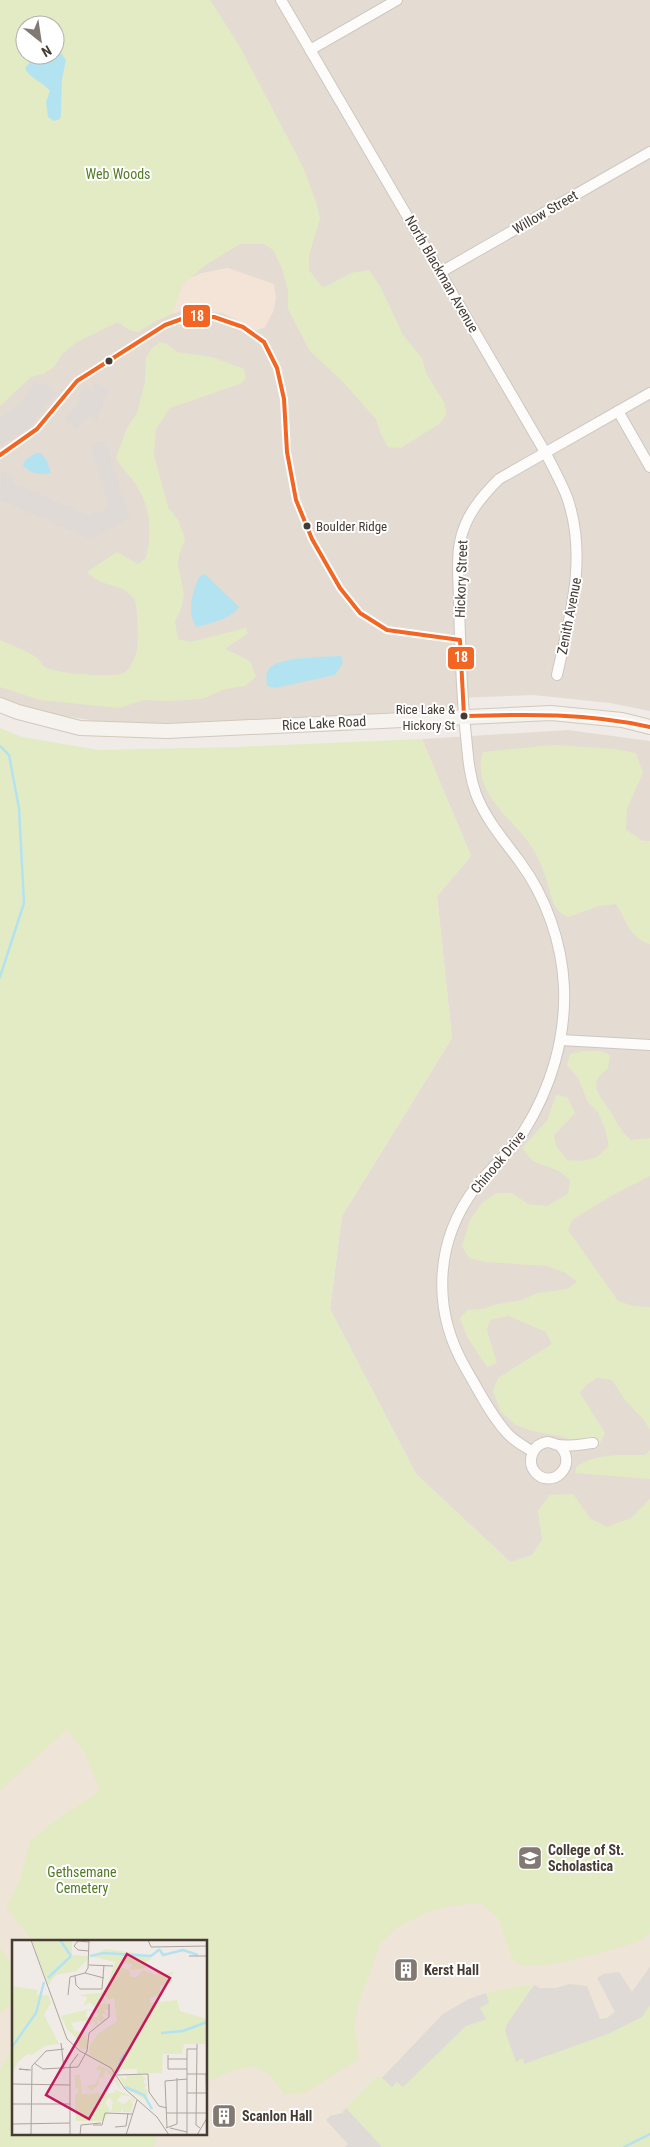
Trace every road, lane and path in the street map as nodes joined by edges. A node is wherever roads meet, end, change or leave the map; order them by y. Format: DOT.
graph roads {
  1 [pos="282,0"];
  2 [pos="397,0"];
  3 [pos="310,50"];
  4 [pos="650,152"];
  5 [pos="441,272"];
  6 [pos="650,393"];
  7 [pos="618,411"];
  8 [pos="546,452"];
  9 [pos="650,467"];
  10 [pos="578,557"];
  11 [pos="557,675"];
  12 [pos="0,705"];
  13 [pos="464,716"];
  14 [pos="650,727"];
  15 [pos="561,1040"];
  16 [pos="650,1045"];
  17 [pos="593,1443"];
  18 [pos="559,1445"];
  19 [pos="533,1452"];
  1 -- 3 [label="street, North Blackman Avenue"];
  2 -- 3 [label="street"];
  3 -- 5 [label="street, North Blackman Avenue"];
  4 -- 5 [label="street, Willow Street"];
  5 -- 8 [label="street, North Blackman Avenue"];
  6 -- 7 [label="street"];
  7 -- 8 [label="street, Hickory Street"];
  7 -- 9 [label="street"];
  8 -- 10 [label="street, North Blackman Avenue"];
  8 -- 13 [label="street, Hickory Street"];
  10 -- 11 [label="street, Zenith Avenue"];
  12 -- 13 [label="main road, Rice Lake Road"];
  13 -- 14 [label="main road, Rice Lake Road"];
  13 -- 15 [label="street, Chinook Drive"];
  15 -- 16 [label="street"];
  15 -- 19 [label="street, Chinook Drive"];
  17 -- 18 [label="street"];
  18 -- 19 [label="street"];
  18 -- 19 [label="street"];
}
